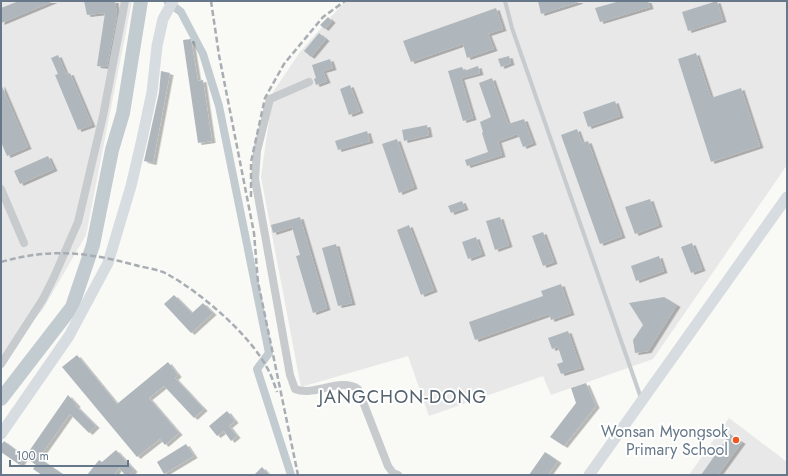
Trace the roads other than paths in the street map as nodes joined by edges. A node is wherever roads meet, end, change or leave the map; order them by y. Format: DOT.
graph roads {
  1 [pos="125,1"];
  2 [pos="505,1"];
  3 [pos="171,4"];
  4 [pos="309,82"];
  5 [pos="1,189"];
  6 [pos="787,197"];
  7 [pos="24,243"];
  8 [pos="1,364"];
  9 [pos="642,400"];
  10 [pos="1,434"];
  11 [pos="398,475"];
  12 [pos="589,475"];
  1 -- 8 [label="street"];
  2 -- 9 [label="lane"];
  3 -- 10 [label="street"];
  4 -- 11 [label="street"];
  5 -- 7 [label="street"];
  6 -- 9 [label="street"];
  9 -- 12 [label="street"];
}
